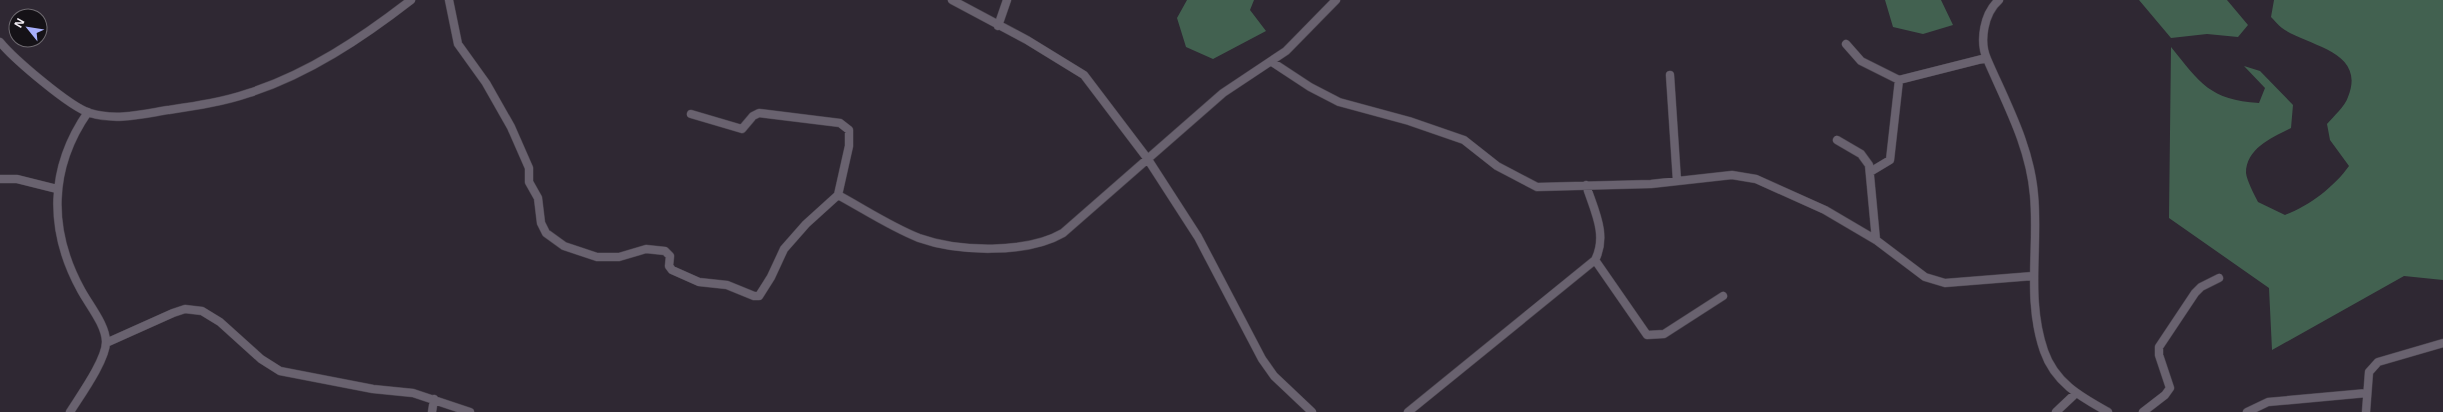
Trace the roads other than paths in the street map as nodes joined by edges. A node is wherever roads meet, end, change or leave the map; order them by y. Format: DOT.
graph roads {
  1 [pos="411,0"];
  2 [pos="449,0"];
  3 [pos="952,0"];
  4 [pos="1007,0"];
  5 [pos="1336,0"];
  6 [pos="1999,0"];
  7 [pos="998,26"];
  8 [pos="0,42"];
  9 [pos="1846,44"];
  10 [pos="1986,58"];
  11 [pos="1272,62"];
  12 [pos="1670,75"];
  13 [pos="1899,80"];
  14 [pos="88,112"];
  15 [pos="691,114"];
  16 [pos="1837,140"];
  17 [pos="1147,158"];
  18 [pos="1870,172"];
  19 [pos="0,179"];
  20 [pos="1677,181"];
  21 [pos="1586,185"];
  22 [pos="57,189"];
  23 [pos="838,195"];
  24 [pos="1876,240"];
  25 [pos="1595,260"];
  26 [pos="2033,276"];
  27 [pos="2219,278"];
  28 [pos="1723,296"];
  29 [pos="106,343"];
  30 [pos="2443,343"];
  31 [pos="2367,393"];
  32 [pos="2075,394"];
  33 [pos="434,399"];
  34 [pos="70,412"];
  35 [pos="432,412"];
  36 [pos="470,412"];
  37 [pos="1312,412"];
  38 [pos="1408,412"];
  39 [pos="2056,412"];
  40 [pos="2108,412"];
  41 [pos="2143,412"];
  42 [pos="2247,412"];
  43 [pos="2366,412"];
  1 -- 14 [label="street"];
  2 -- 23 [label="street"];
  3 -- 7 [label="street"];
  4 -- 7 [label="street"];
  5 -- 11 [label="street"];
  6 -- 10 [label="street"];
  7 -- 17 [label="street"];
  8 -- 14 [label="street"];
  9 -- 13 [label="street"];
  10 -- 13 [label="street"];
  10 -- 26 [label="street"];
  11 -- 17 [label="street"];
  11 -- 21 [label="street"];
  12 -- 20 [label="street"];
  13 -- 18 [label="street"];
  14 -- 22 [label="street"];
  15 -- 23 [label="street"];
  16 -- 18 [label="street"];
  17 -- 23 [label="street"];
  17 -- 37 [label="street"];
  18 -- 24 [label="street"];
  19 -- 22 [label="street"];
  20 -- 21 [label="street"];
  20 -- 24 [label="street"];
  21 -- 25 [label="street"];
  22 -- 29 [label="street"];
  24 -- 26 [label="street"];
  25 -- 28 [label="street"];
  25 -- 38 [label="street"];
  26 -- 32 [label="street"];
  27 -- 41 [label="street"];
  29 -- 33 [label="street"];
  29 -- 34 [label="street"];
  30 -- 31 [label="street"];
  31 -- 42 [label="street"];
  31 -- 43 [label="street"];
  32 -- 39 [label="street"];
  32 -- 40 [label="street"];
  33 -- 35 [label="street"];
  33 -- 36 [label="street"];
}
